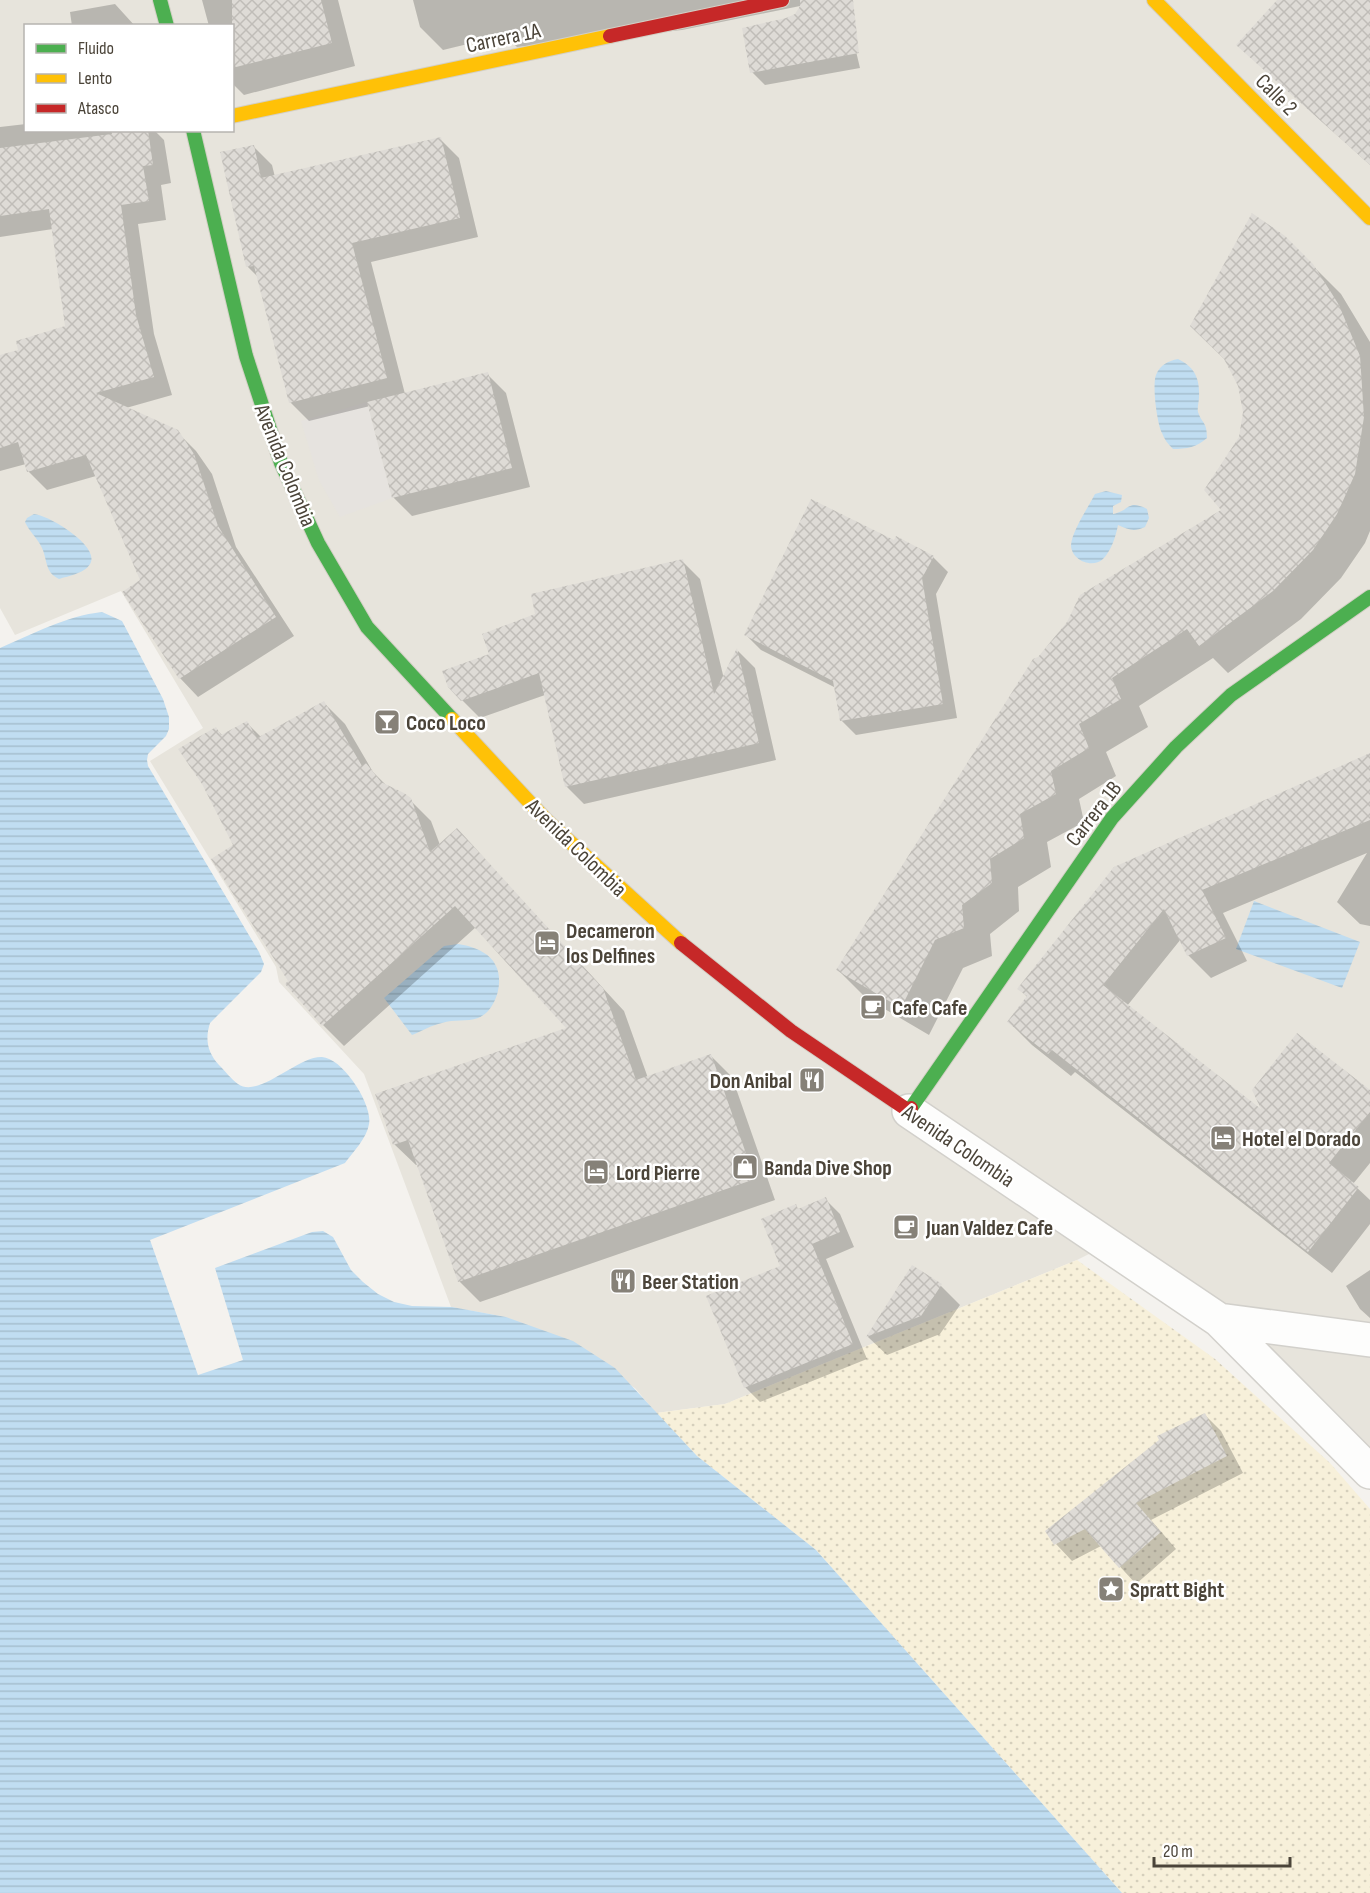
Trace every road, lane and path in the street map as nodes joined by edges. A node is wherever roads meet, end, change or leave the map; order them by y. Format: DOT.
graph roads {
  1 [pos="160,0"];
  2 [pos="782,0"];
  3 [pos="1154,0"];
  4 [pos="166,24"];
  5 [pos="234,116"];
  6 [pos="193,132"];
  7 [pos="1370,218"];
  8 [pos="1370,597"];
  9 [pos="909,1111"];
  10 [pos="1219,1320"];
  11 [pos="1370,1340"];
  12 [pos="1370,1473"];
  1 -- 4 [label="street"];
  2 -- 5 [label="street, Carrera 1A"];
  3 -- 7 [label="street, Calle 2"];
  6 -- 9 [label="street, Avenida Colombia"];
  8 -- 9 [label="street, Carrera 1B"];
  9 -- 10 [label="street, Avenida Colombia"];
  10 -- 11 [label="street"];
  10 -- 12 [label="street, Avenida Colombia"];
}
